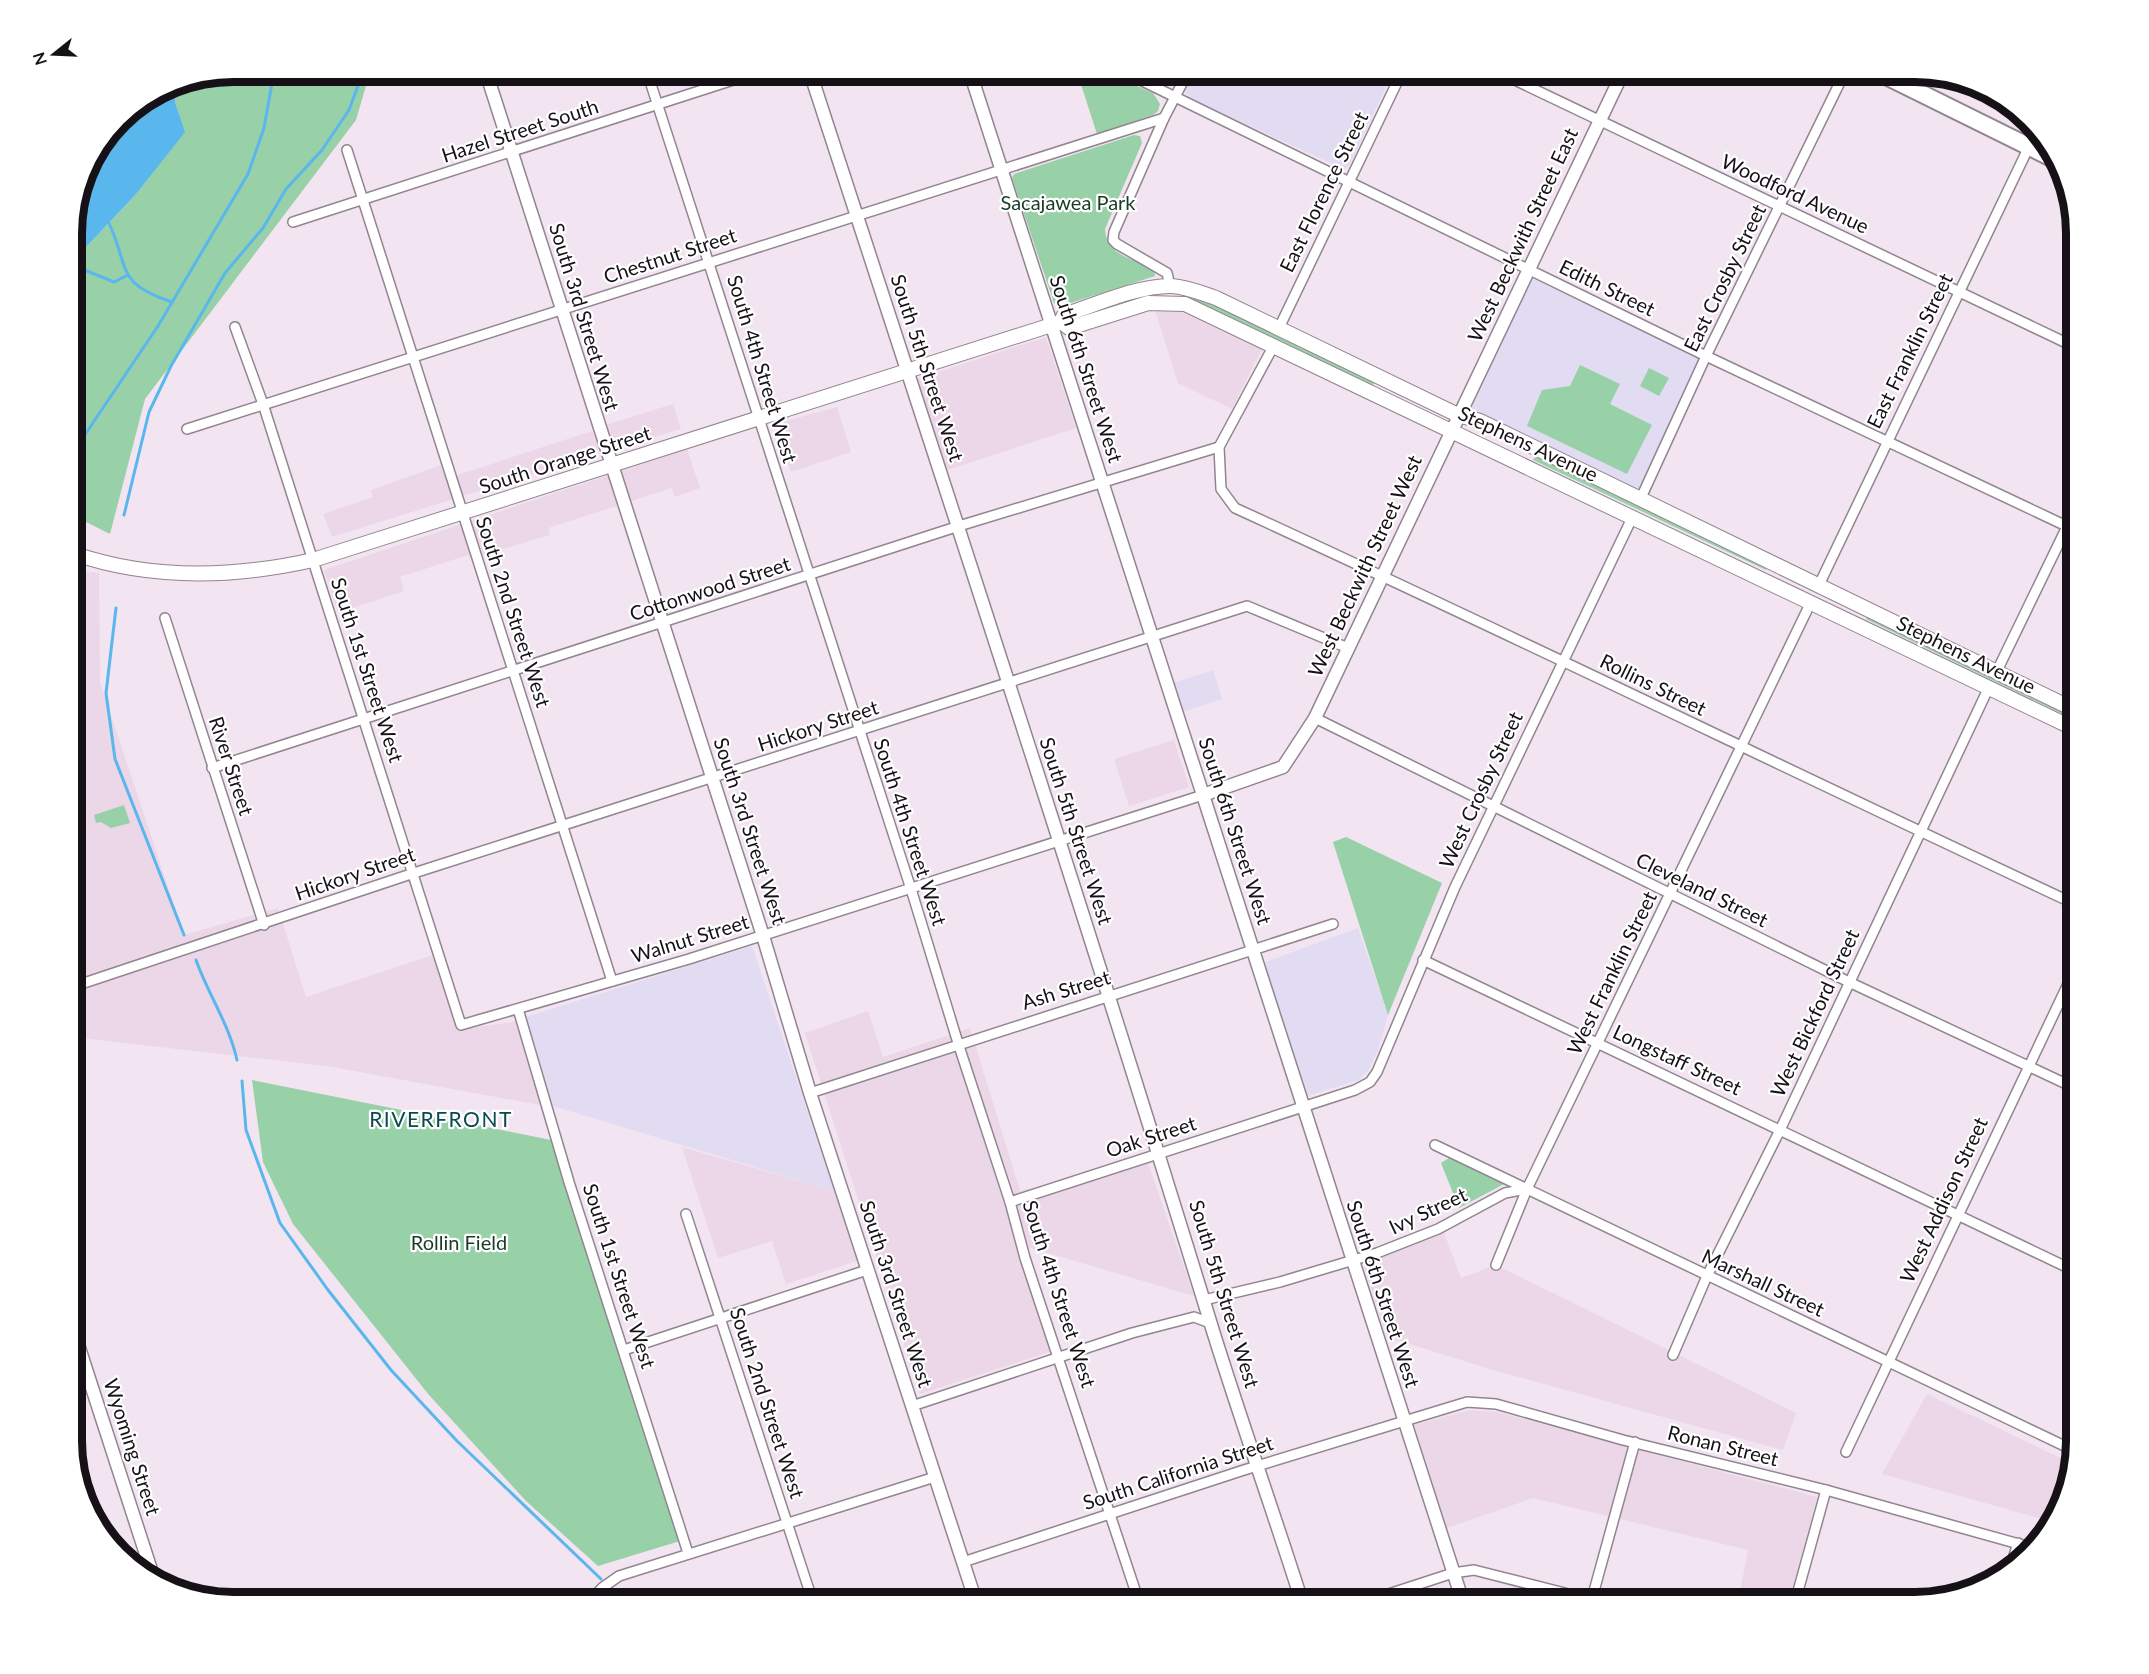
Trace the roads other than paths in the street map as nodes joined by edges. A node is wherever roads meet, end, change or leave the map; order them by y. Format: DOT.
graph roads {
  1 [pos="490,83"];
  2 [pos="650,83"];
  3 [pos="724,83"];
  4 [pos="814,83"];
  5 [pos="974,83"];
  6 [pos="1148,83"];
  7 [pos="1183,83"];
  8 [pos="1397,83"];
  9 [pos="1521,83"];
  10 [pos="1618,83"];
  11 [pos="1840,83"];
  12 [pos="1903,83"];
  13 [pos="1177,96"];
  14 [pos="657,105"];
  15 [pos="1164,118"];
  16 [pos="1599,120"];
  17 [pos="2032,140"];
  18 [pos="347,150"];
  19 [pos="512,153"];
  20 [pos="1001,168"];
  21 [pos="1349,182"];
  22 [pos="363,200"];
  23 [pos="1780,207"];
  24 [pos="857,215"];
  25 [pos="293,222"];
  26 [pos="709,262"];
  27 [pos="1530,270"];
  28 [pos="1170,286"];
  29 [pos="1958,291"];
  30 [pos="561,309"];
  31 [pos="1056,324"];
  32 [pos="235,327"];
  33 [pos="1279,328"];
  34 [pos="2066,343"];
  35 [pos="1273,347"];
  36 [pos="1706,356"];
  37 [pos="413,358"];
  38 [pos="908,373"];
  39 [pos="263,404"];
  40 [pos="1458,415"];
  41 [pos="758,420"];
  42 [pos="187,429"];
  43 [pos="1451,430"];
  44 [pos="1887,440"];
  45 [pos="1220,447"];
  46 [pos="610,466"];
  47 [pos="1101,482"];
  48 [pos="1640,500"];
  49 [pos="463,513"];
  50 [pos="1633,516"];
  51 [pos="959,526"];
  52 [pos="2066,526"];
  53 [pos="2066,528"];
  54 [pos="83,556"];
  55 [pos="313,560"];
  56 [pos="809,575"];
  57 [pos="1383,576"];
  58 [pos="1818,587"];
  59 [pos="1811,602"];
  60 [pos="165,618"];
  61 [pos="663,624"];
  62 [pos="1150,636"];
  63 [pos="1348,648"];
  64 [pos="1562,660"];
  65 [pos="513,671"];
  66 [pos="1996,673"];
  67 [pos="1009,684"];
  68 [pos="1989,687"];
  69 [pos="2066,706"];
  70 [pos="1315,718"];
  71 [pos="365,719"];
  72 [pos="2066,725"];
  73 [pos="859,732"];
  74 [pos="1742,748"];
  75 [pos="212,768"];
  76 [pos="712,778"];
  77 [pos="1203,795"];
  78 [pos="1494,807"];
  79 [pos="563,825"];
  80 [pos="1921,833"];
  81 [pos="1059,840"];
  82 [pos="414,873"];
  83 [pos="911,889"];
  84 [pos="1670,894"];
  85 [pos="2066,900"];
  86 [pos="1333,924"];
  87 [pos="264,925"];
  88 [pos="763,936"];
  89 [pos="1252,949"];
  90 [pos="1423,960"];
  91 [pos="612,981"];
  92 [pos="1849,982"];
  93 [pos="83,983"];
  94 [pos="2066,988"];
  95 [pos="1109,996"];
  96 [pos="518,1009"];
  97 [pos="461,1025"];
  98 [pos="958,1043"];
  99 [pos="1599,1043"];
  100 [pos="2028,1066"];
  101 [pos="1370,1082"];
  102 [pos="2066,1084"];
  103 [pos="810,1092"];
  104 [pos="1303,1106"];
  105 [pos="1780,1130"];
  106 [pos="1435,1145"];
  107 [pos="1160,1152"];
  108 [pos="1527,1189"];
  109 [pos="1010,1202"];
  110 [pos="686,1214"];
  111 [pos="1958,1215"];
  112 [pos="1353,1261"];
  113 [pos="1496,1265"];
  114 [pos="2066,1267"];
  115 [pos="867,1270"];
  116 [pos="1707,1276"];
  117 [pos="1204,1300"];
  118 [pos="720,1318"];
  119 [pos="1210,1323"];
  120 [pos="624,1350"];
  121 [pos="1673,1354"];
  122 [pos="1060,1357"];
  123 [pos="83,1360"];
  124 [pos="1889,1363"];
  125 [pos="912,1406"];
  126 [pos="1403,1420"];
  127 [pos="1635,1442"];
  128 [pos="2065,1446"];
  129 [pos="1846,1452"];
  130 [pos="1259,1466"];
  131 [pos="935,1477"];
  132 [pos="1826,1490"];
  133 [pos="1111,1513"];
  134 [pos="787,1522"];
  135 [pos="2018,1543"];
  136 [pos="2024,1545"];
  137 [pos="688,1553"];
  138 [pos="2014,1554"];
  139 [pos="148,1560"];
  140 [pos="144,1561"];
  141 [pos="963,1562"];
  142 [pos="150,1565"];
  143 [pos="1453,1573"];
  144 [pos="599,1592"];
  145 [pos="810,1592"];
  146 [pos="973,1592"];
  147 [pos="1135,1592"];
  148 [pos="1299,1592"];
  149 [pos="1395,1592"];
  150 [pos="1460,1592"];
  151 [pos="1562,1592"];
  152 [pos="1596,1592"];
  153 [pos="1798,1592"];
  1 -- 19 [label="street, South 3rd Street West"];
  2 -- 14 [label="street, South 4th Street West"];
  3 -- 14 [label="street, Hazel Street South"];
  4 -- 24 [label="street, South 5th Street West"];
  5 -- 20 [label="street, South 6th Street West"];
  6 -- 13 [label="street, Edith Street"];
  7 -- 13 [label="street"];
  8 -- 21 [label="street, East Florence Street"];
  9 -- 16 [label="street, Woodford Avenue"];
  10 -- 16 [label="street, West Beckwith Street East"];
  11 -- 23 [label="street, East Crosby Street"];
  12 -- 17 [label="highway"];
  13 -- 15 [label="street"];
  13 -- 21 [label="street, Edith Street"];
  14 -- 19 [label="street, Hazel Street South"];
  14 -- 26 [label="street, South 4th Street West"];
  15 -- 20 [label="street, Chestnut Street"];
  15 -- 28 [label="street"];
  16 -- 23 [label="street, Woodford Avenue"];
  16 -- 27 [label="street, West Beckwith Street East"];
  17 -- 29 [label="street, East Franklin Street"];
  18 -- 22 [label="street, South 2nd Street West"];
  19 -- 22 [label="street, Hazel Street South"];
  19 -- 30 [label="street, South 3rd Street West"];
  20 -- 24 [label="street, Chestnut Street"];
  20 -- 31 [label="street, South 6th Street West"];
  21 -- 27 [label="street, Edith Street"];
  21 -- 33 [label="street, East Florence Street"];
  22 -- 25 [label="street, Hazel Street South"];
  22 -- 37 [label="street, South 2nd Street West"];
  23 -- 29 [label="street, Woodford Avenue"];
  23 -- 36 [label="street, East Crosby Street"];
  24 -- 26 [label="street, Chestnut Street"];
  24 -- 38 [label="street, South 5th Street West"];
  26 -- 30 [label="street, Chestnut Street"];
  26 -- 41 [label="street, South 4th Street West"];
  27 -- 36 [label="street, Edith Street"];
  27 -- 40 [label="street, West Beckwith Street East"];
  28 -- 31 [label="main road, Stephens Avenue"];
  28 -- 33 [label="main road, Stephens Avenue"];
  29 -- 34 [label="street, Woodford Avenue"];
  29 -- 44 [label="street, East Franklin Street"];
  30 -- 37 [label="street, Chestnut Street"];
  30 -- 46 [label="street, South 3rd Street West"];
  31 -- 35 [label="main road, Stephens Avenue"];
  31 -- 38 [label="main road, South Orange Street"];
  31 -- 47 [label="street, South 6th Street West"];
  32 -- 39 [label="street, South 1st Street West"];
  33 -- 40 [label="main road, Stephens Avenue"];
  35 -- 43 [label="main road, Stephens Avenue"];
  35 -- 45 [label="street"];
  36 -- 44 [label="street, Edith Street"];
  36 -- 48 [label="street, East Crosby Street"];
  37 -- 39 [label="street, Chestnut Street"];
  37 -- 49 [label="street, South 2nd Street West"];
  38 -- 41 [label="main road, South Orange Street"];
  38 -- 51 [label="street, South 5th Street West"];
  39 -- 42 [label="street, Chestnut Street"];
  39 -- 55 [label="street, South 1st Street West"];
  40 -- 43 [label="street, West Beckwith Street East"];
  40 -- 48 [label="main road, Stephens Avenue"];
  41 -- 46 [label="main road, South Orange Street"];
  41 -- 56 [label="street, South 4th Street West"];
  43 -- 50 [label="main road, Stephens Avenue"];
  43 -- 57 [label="street, West Beckwith Street West"];
  44 -- 52 [label="street, Edith Street"];
  44 -- 58 [label="street, East Franklin Street"];
  45 -- 47 [label="street, Cottonwood Street"];
  45 -- 57 [label="street, Rollins Street"];
  46 -- 49 [label="main road, South Orange Street"];
  46 -- 61 [label="street, South 3rd Street West"];
  47 -- 51 [label="street, Cottonwood Street"];
  47 -- 62 [label="street, South 6th Street West"];
  48 -- 58 [label="main road, Stephens Avenue"];
  49 -- 55 [label="main road, South Orange Street"];
  49 -- 65 [label="street, South 2nd Street West"];
  50 -- 59 [label="main road, Stephens Avenue"];
  50 -- 64 [label="street, West Crosby Street"];
  51 -- 56 [label="street, Cottonwood Street"];
  51 -- 67 [label="street, South 5th Street West"];
  53 -- 66 [label="street"];
  54 -- 55 [label="main road, South Orange Street"];
  55 -- 71 [label="street, South 1st Street West"];
  56 -- 61 [label="street, Cottonwood Street"];
  56 -- 73 [label="street, South 4th Street West"];
  57 -- 63 [label="street, West Beckwith Street West"];
  57 -- 64 [label="street, Rollins Street"];
  58 -- 59 [label="main road"];
  58 -- 66 [label="main road, Stephens Avenue"];
  59 -- 68 [label="main road, Stephens Avenue"];
  59 -- 74 [label="street, West Franklin Street"];
  60 -- 75 [label="street, River Street"];
  61 -- 65 [label="street, Cottonwood Street"];
  61 -- 76 [label="street, South 3rd Street West"];
  62 -- 63 [label="street, Hickory Street"];
  62 -- 67 [label="street, Hickory Street"];
  62 -- 77 [label="street, South 6th Street West"];
  63 -- 70 [label="street, West Beckwith Street West"];
  64 -- 74 [label="street, Rollins Street"];
  64 -- 78 [label="street, West Crosby Street"];
  65 -- 71 [label="street, Cottonwood Street"];
  65 -- 79 [label="street, South 2nd Street West"];
  66 -- 69 [label="main road, Stephens Avenue"];
  67 -- 73 [label="street, Hickory Street"];
  67 -- 81 [label="street, South 5th Street West"];
  68 -- 72 [label="main road, Stephens Avenue"];
  68 -- 80 [label="street, West Bickford Street"];
  70 -- 77 [label="street, West Beckwith Street West"];
  70 -- 78 [label="street, Cleveland Street"];
  71 -- 75 [label="street, Cottonwood Street"];
  71 -- 82 [label="street, South 1st Street West"];
  73 -- 76 [label="street, Hickory Street"];
  73 -- 83 [label="street, South 4th Street West"];
  74 -- 80 [label="street, Rollins Street"];
  74 -- 84 [label="street, West Franklin Street"];
  75 -- 87 [label="street, River Street"];
  76 -- 79 [label="street, Hickory Street"];
  76 -- 88 [label="street, South 3rd Street West"];
  77 -- 81 [label="street, Walnut Street"];
  77 -- 89 [label="street, South 6th Street West"];
  78 -- 84 [label="street, Cleveland Street"];
  78 -- 90 [label="street, West Crosby Street"];
  79 -- 82 [label="street, Hickory Street"];
  79 -- 91 [label="street, South 2nd Street West"];
  80 -- 85 [label="street, Rollins Street"];
  80 -- 92 [label="street, West Bickford Street"];
  81 -- 83 [label="street, Walnut Street"];
  81 -- 95 [label="street, South 5th Street West"];
  82 -- 87 [label="street, Hickory Street"];
  82 -- 97 [label="street, South 1st Street West"];
  83 -- 88 [label="street, Walnut Street"];
  83 -- 98 [label="street, South 4th Street West"];
  84 -- 92 [label="street, Cleveland Street"];
  84 -- 99 [label="street, West Franklin Street"];
  86 -- 89 [label="street, Ash Street"];
  87 -- 93 [label="street, Hickory Street"];
  88 -- 91 [label="street, Walnut Street"];
  88 -- 103 [label="street, South 3rd Street West"];
  89 -- 95 [label="street, Ash Street"];
  89 -- 104 [label="street, South 6th Street West"];
  90 -- 99 [label="street, Longstaff Street"];
  90 -- 101 [label="street, West Crosby Street"];
  91 -- 96 [label="street, Walnut Street"];
  92 -- 100 [label="street, Cleveland Street"];
  92 -- 105 [label="street, West Bickford Street"];
  94 -- 100 [label="street, West Addison Street"];
  95 -- 98 [label="street, Ash Street"];
  95 -- 107 [label="street, South 5th Street West"];
  96 -- 97 [label="street, Walnut Street"];
  96 -- 120 [label="street, South 1st Street West"];
  98 -- 103 [label="street, Ash Street"];
  98 -- 109 [label="street, South 4th Street West"];
  99 -- 105 [label="street, Longstaff Street"];
  99 -- 108 [label="street, West Franklin Street"];
  100 -- 102 [label="street, Cleveland Street"];
  100 -- 111 [label="street, West Addison Street"];
  101 -- 104 [label="street, Oak Street"];
  103 -- 115 [label="street, South 3rd Street West"];
  104 -- 107 [label="street, Oak Street"];
  104 -- 112 [label="street, South 6th Street West"];
  105 -- 111 [label="street, Longstaff Street"];
  105 -- 116 [label="street, West Bickford Street"];
  106 -- 108 [label="street, Marshall Street"];
  107 -- 109 [label="street, Oak Street"];
  107 -- 117 [label="street, South 5th Street West"];
  108 -- 112 [label="street, Ivy Street"];
  108 -- 113 [label="street, West Franklin Street"];
  108 -- 116 [label="street, Marshall Street"];
  109 -- 122 [label="street, South 4th Street West"];
  110 -- 118 [label="street, South 2nd Street West"];
  111 -- 114 [label="street, Longstaff Street"];
  111 -- 124 [label="street, West Addison Street"];
  112 -- 117 [label="street, Ivy Street"];
  112 -- 126 [label="street, South 6th Street West"];
  115 -- 118 [label="street"];
  115 -- 125 [label="street, South 3rd Street West"];
  116 -- 121 [label="street, West Bickford Street"];
  116 -- 124 [label="street, Marshall Street"];
  117 -- 119 [label="street, South 5th Street West"];
  118 -- 120 [label="street"];
  118 -- 134 [label="street, South 2nd Street West"];
  119 -- 122 [label="street"];
  119 -- 130 [label="street, South 5th Street West"];
  120 -- 137 [label="street, South 1st Street West"];
  122 -- 125 [label="street"];
  122 -- 133 [label="street, South 4th Street West"];
  123 -- 139 [label="street, Wyoming Street"];
  124 -- 128 [label="street, Marshall Street"];
  124 -- 129 [label="street, West Addison Street"];
  125 -- 131 [label="street, South 3rd Street West"];
  126 -- 127 [label="street, Ronan Street"];
  126 -- 130 [label="street, South California Street"];
  126 -- 143 [label="street, South 6th Street West"];
  127 -- 132 [label="street, Ronan Street"];
  127 -- 152 [label="street"];
  130 -- 133 [label="street, South California Street"];
  130 -- 148 [label="street, South 5th Street West"];
  131 -- 134 [label="street"];
  131 -- 141 [label="street, South 3rd Street West"];
  132 -- 135 [label="street, Ronan Street"];
  132 -- 153 [label="street"];
  133 -- 141 [label="street, South California Street"];
  133 -- 147 [label="street, South 4th Street West"];
  134 -- 137 [label="street"];
  134 -- 145 [label="street, South 2nd Street West"];
  135 -- 136 [label="street, Ronan Street"];
  135 -- 138 [label="street"];
  137 -- 144 [label="street"];
  139 -- 140 [label="street"];
  139 -- 142 [label="street, Wyoming Street"];
  141 -- 146 [label="street, South 3rd Street West"];
  143 -- 149 [label="street"];
  143 -- 150 [label="street, South 6th Street West"];
  143 -- 151 [label="street"];
}
